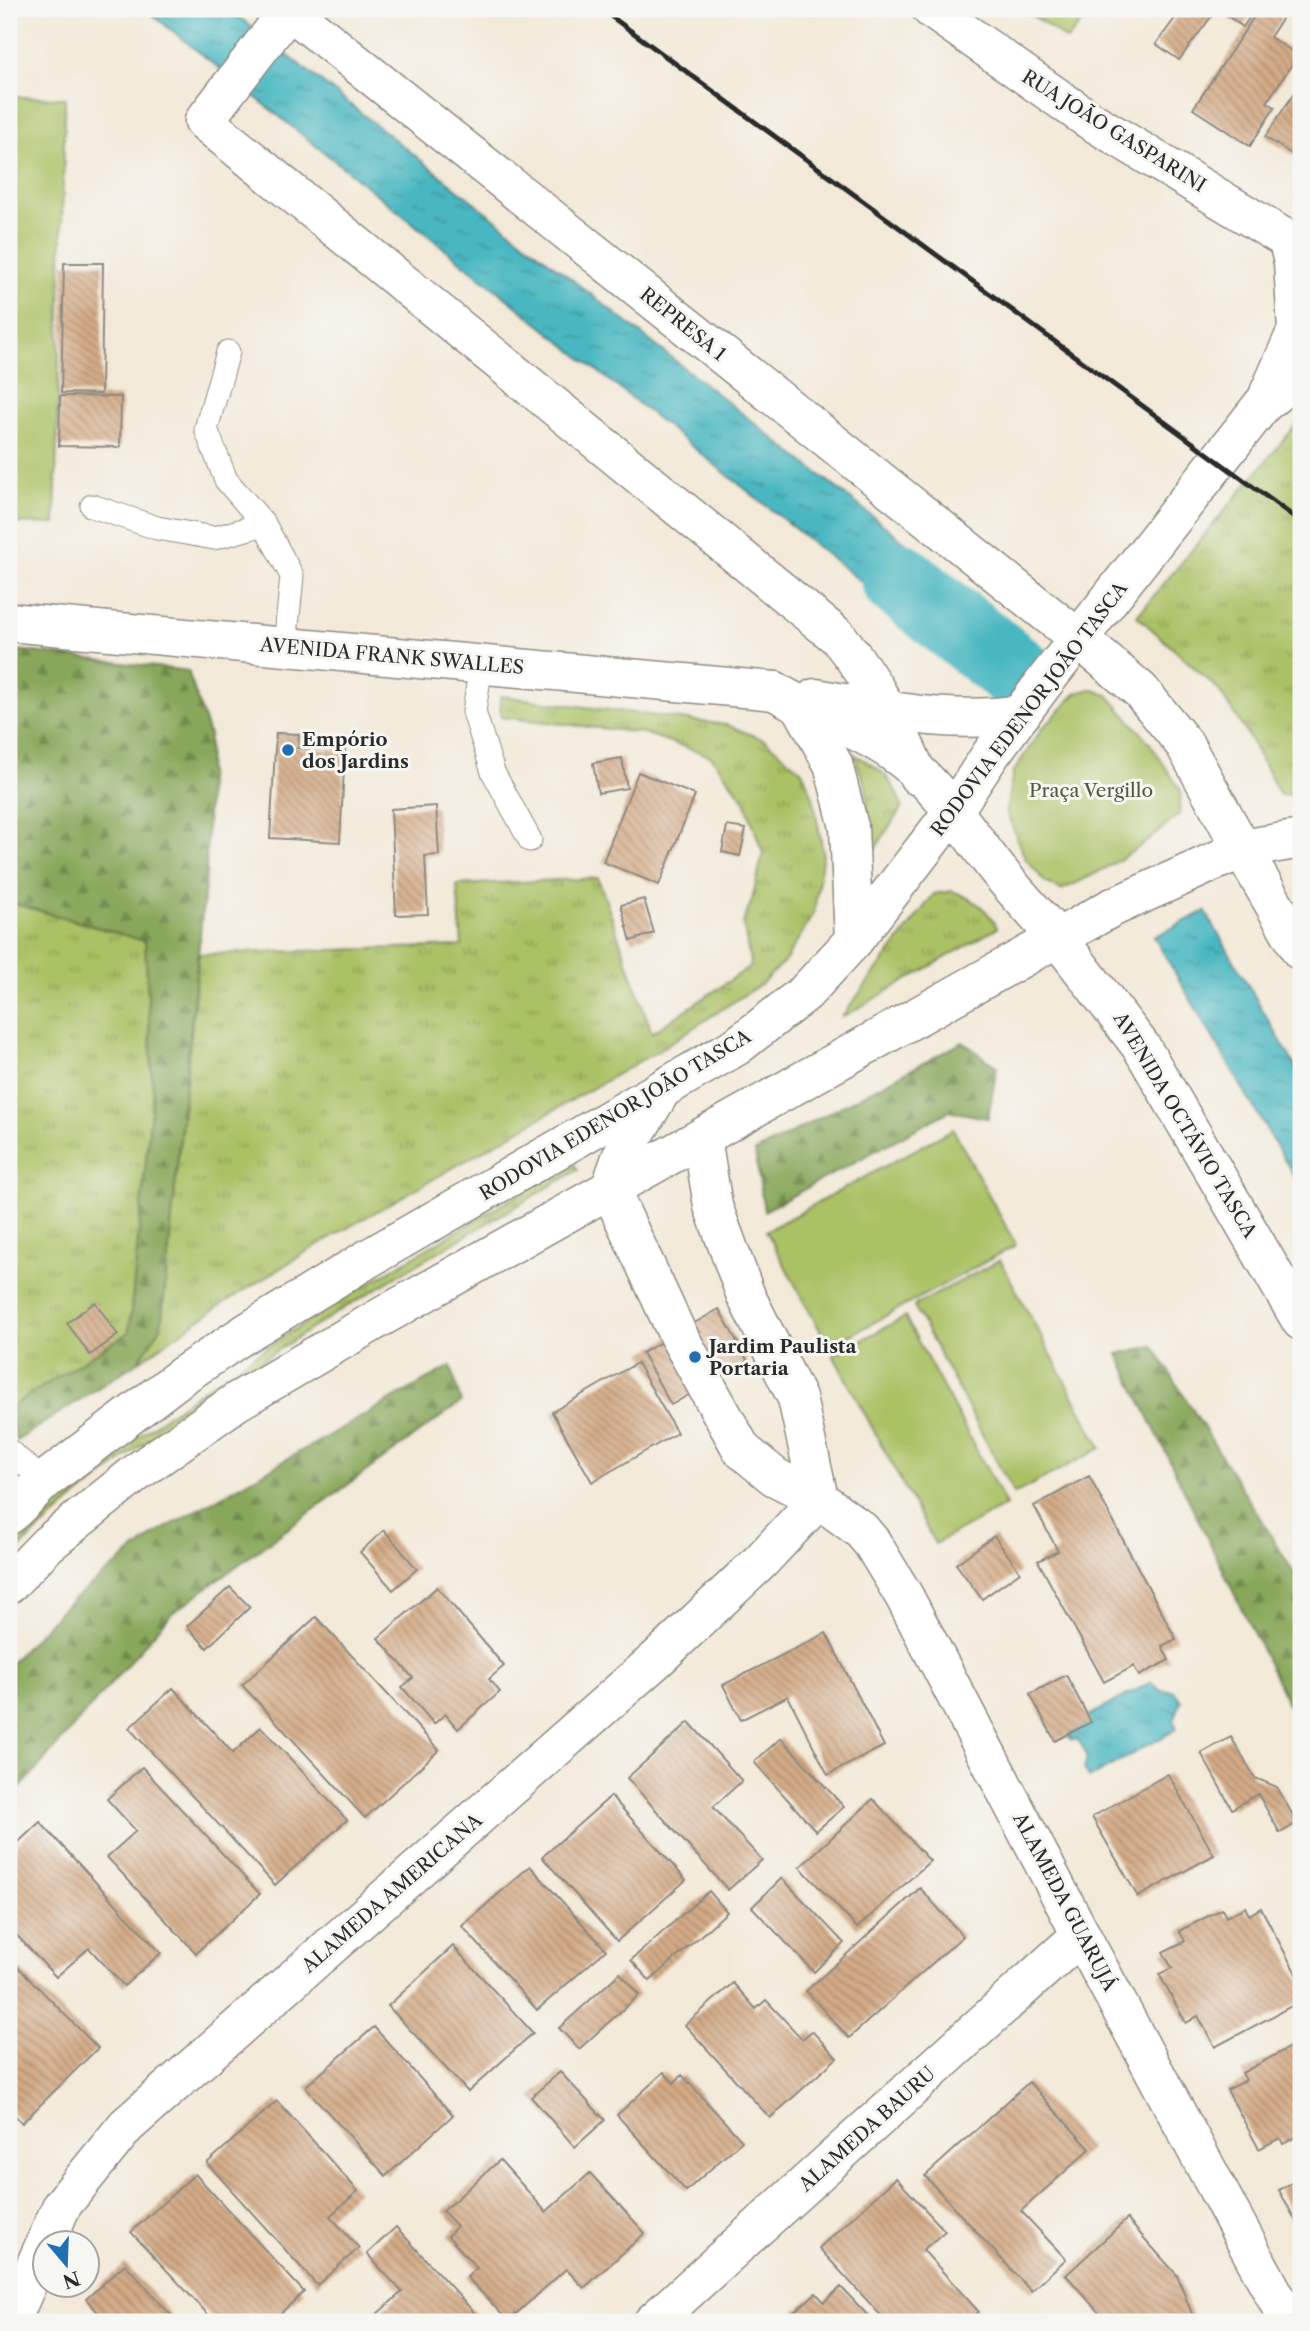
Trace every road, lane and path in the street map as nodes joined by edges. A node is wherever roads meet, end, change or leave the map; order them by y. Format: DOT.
graph roads {
  1 [pos="931,9"];
  2 [pos="287,11"];
  3 [pos="1294,243"];
  4 [pos="228,352"];
  5 [pos="1301,373"];
  6 [pos="1263,404"];
  7 [pos="92,506"];
  8 [pos="264,524"];
  9 [pos="9,622"];
  10 [pos="1079,639"];
  11 [pos="285,646"];
  12 [pos="481,664"];
  13 [pos="788,699"];
  14 [pos="890,710"];
  15 [pos="1021,714"];
  16 [pos="918,776"];
  17 [pos="954,810"];
  18 [pos="530,839"];
  19 [pos="1281,847"];
  20 [pos="1058,937"];
  21 [pos="854,940"];
  22 [pos="1301,951"];
  23 [pos="661,1091"];
  24 [pos="702,1138"];
  25 [pos="610,1189"];
  26 [pos="1301,1321"];
  27 [pos="9,1451"];
  28 [pos="26,1485"];
  29 [pos="819,1499"];
  30 [pos="9,1515"];
  31 [pos="9,1584"];
  32 [pos="1081,1935"];
  33 [pos="14,2322"];
  34 [pos="653,2322"];
  35 [pos="1289,2322"];
  1 -- 3 [label="street, RUA JOÃO GASPARINI"];
  2 -- 10 [label="street, REPRESA 1"];
  2 -- 14 [label="street"];
  3 -- 6 [label="street"];
  4 -- 8 [label="lane"];
  5 -- 6 [label="street, RODOVIA EDENOR JOÃO TASCA"];
  6 -- 10 [label="street, RODOVIA EDENOR JOÃO TASCA"];
  7 -- 8 [label="lane"];
  8 -- 11 [label="lane"];
  9 -- 11 [label="street, AVENIDA FRANK SWALLES"];
  10 -- 15 [label="street, RODOVIA EDENOR JOÃO TASCA"];
  10 -- 19 [label="street, REPRESA 1"];
  11 -- 12 [label="street, AVENIDA FRANK SWALLES"];
  12 -- 13 [label="street, AVENIDA FRANK SWALLES"];
  12 -- 18 [label="lane"];
  13 -- 14 [label="street"];
  13 -- 16 [label="street, AVENIDA OCTÁVIO TASCA"];
  13 -- 21 [label="street"];
  14 -- 15 [label="street"];
  14 -- 16 [label="street"];
  15 -- 17 [label="street, RODOVIA EDENOR JOÃO TASCA"];
  16 -- 17 [label="street, AVENIDA OCTÁVIO TASCA"];
  17 -- 20 [label="street, AVENIDA OCTÁVIO TASCA"];
  17 -- 21 [label="street, RODOVIA EDENOR JOÃO TASCA"];
  19 -- 20 [label="street"];
  19 -- 22 [label="street, REPRESA 1"];
  20 -- 24 [label="street"];
  20 -- 26 [label="street, AVENIDA OCTÁVIO TASCA"];
  21 -- 23 [label="street, RODOVIA EDENOR JOÃO TASCA"];
  23 -- 25 [label="street"];
  23 -- 28 [label="street, RODOVIA EDENOR JOÃO TASCA"];
  24 -- 25 [label="street"];
  24 -- 29 [label="street"];
  25 -- 29 [label="street, ALAMEDA GUARUJÁ"];
  25 -- 31 [label="street"];
  27 -- 28 [label="lane"];
  28 -- 30 [label="street, RODOVIA EDENOR JOÃO TASCA"];
  29 -- 32 [label="street, ALAMEDA GUARUJÁ"];
  29 -- 33 [label="street, ALAMEDA AMERICANA"];
  32 -- 34 [label="street, ALAMEDA BAURU"];
  32 -- 35 [label="street, ALAMEDA GUARUJÁ"];
}
